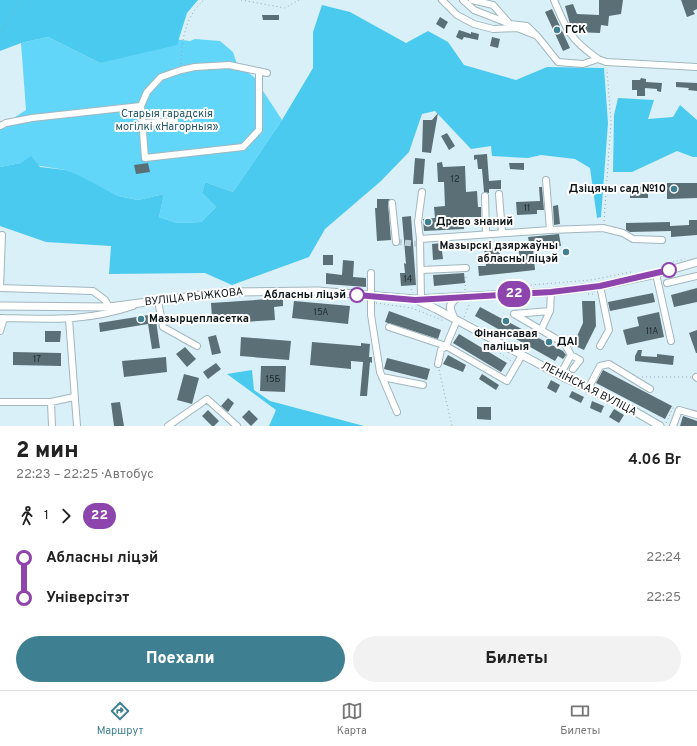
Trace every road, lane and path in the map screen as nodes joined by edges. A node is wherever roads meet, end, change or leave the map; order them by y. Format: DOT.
graph roads {
  1 [pos="20,0"];
  2 [pos="204,0"];
  3 [pos="240,0"];
  4 [pos="299,0"];
  5 [pos="442,0"];
  6 [pos="463,0"];
  7 [pos="554,0"];
  8 [pos="473,1"];
  9 [pos="493,3"];
  10 [pos="510,24"];
  11 [pos="0,35"];
  12 [pos="538,37"];
  13 [pos="598,59"];
  14 [pos="606,62"];
  15 [pos="697,67"];
  16 [pos="181,70"];
  17 [pos="259,71"];
  18 [pos="267,73"];
  19 [pos="141,106"];
  20 [pos="175,121"];
  21 [pos="142,123"];
  22 [pos="0,126"];
  23 [pos="546,180"];
  24 [pos="422,192"];
  25 [pos="499,194"];
  26 [pos="485,196"];
  27 [pos="392,203"];
  28 [pos="603,228"];
  29 [pos="550,230"];
  30 [pos="502,233"];
  31 [pos="486,234"];
  32 [pos="2,235"];
  33 [pos="420,239"];
  34 [pos="662,240"];
  35 [pos="396,242"];
  36 [pos="689,258"];
  37 [pos="697,262"];
  38 [pos="666,264"];
  39 [pos="466,268"];
  40 [pos="421,270"];
  41 [pos="637,271"];
  42 [pos="371,273"];
  43 [pos="656,274"];
  44 [pos="697,276"];
  45 [pos="667,283"];
  46 [pos="600,286"];
  47 [pos="508,287"];
  48 [pos="0,288"];
  49 [pos="421,291"];
  50 [pos="412,292"];
  51 [pos="551,292"];
  52 [pos="470,296"];
  53 [pos="458,297"];
  54 [pos="371,299"];
  55 [pos="418,299"];
  56 [pos="158,301"];
  57 [pos="142,303"];
  58 [pos="0,306"];
  59 [pos="109,307"];
  60 [pos="550,311"];
  61 [pos="2,318"];
  62 [pos="69,320"];
  63 [pos="457,322"];
  64 [pos="389,327"];
  65 [pos="541,330"];
  66 [pos="0,331"];
  67 [pos="671,341"];
  68 [pos="487,344"];
  69 [pos="197,346"];
  70 [pos="446,346"];
  71 [pos="600,346"];
  72 [pos="522,355"];
  73 [pos="571,355"];
  74 [pos="511,361"];
  75 [pos="438,364"];
  76 [pos="573,369"];
  77 [pos="560,375"];
  78 [pos="382,377"];
  79 [pos="696,377"];
  80 [pos="631,378"];
  81 [pos="423,385"];
  82 [pos="588,389"];
  83 [pos="650,389"];
  84 [pos="74,397"];
  85 [pos="0,402"];
  86 [pos="51,402"];
  87 [pos="674,406"];
  88 [pos="397,412"];
  89 [pos="697,415"];
  90 [pos="663,425"];
  91 [pos="52,426"];
  92 [pos="77,426"];
  93 [pos="168,426"];
  94 [pos="237,426"];
  95 [pos="452,426"];
  96 [pos="673,426"];
  1 -- 11 [label="path"];
  2 -- 16 [label="path"];
  3 -- 4 [label="path"];
  5 -- 12 [label="street"];
  6 -- 10 [label="street"];
  7 -- 13 [label="street"];
  8 -- 9 [label="street"];
  9 -- 10 [label="street"];
  10 -- 12 [label="street"];
  12 -- 13 [label="street"];
  13 -- 14 [label="street"];
  14 -- 15 [label="street"];
  14 -- 28 [label="path"];
  16 -- 17 [label="street"];
  16 -- 19 [label="street"];
  17 -- 18 [label="street"];
  17 -- 21 [label="street"];
  19 -- 21 [label="street"];
  19 -- 22 [label="street"];
  20 -- 21 [label="street"];
  23 -- 29 [label="street"];
  24 -- 33 [label="street"];
  25 -- 30 [label="street"];
  26 -- 31 [label="street"];
  27 -- 35 [label="street"];
  28 -- 29 [label="street"];
  28 -- 34 [label="street"];
  29 -- 30 [label="street"];
  30 -- 31 [label="street"];
  31 -- 33 [label="street"];
  32 -- 48 [label="street"];
  33 -- 40 [label="street"];
  36 -- 38 [label="path"];
  37 -- 43 [label="main road, ВУЛІЦА РЫЖКОВА"];
  39 -- 40 [label="street"];
  39 -- 52 [label="path"];
  40 -- 49 [label="street"];
  41 -- 47 [label="path"];
  42 -- 54 [label="street"];
  43 -- 46 [label="main road, ВУЛІЦА РЫЖКОВА"];
  43 -- 67 [label="street"];
  44 -- 45 [label="street"];
  46 -- 51 [label="main road, ВУЛІЦА РЫЖКОВА"];
  46 -- 71 [label="street"];
  48 -- 59 [label="street"];
  49 -- 50 [label="path"];
  49 -- 55 [label="street"];
  51 -- 52 [label="main road, ВУЛІЦА РЫЖКОВА"];
  51 -- 60 [label="street"];
  52 -- 53 [label="main road, ВУЛІЦА РЫЖКОВА"];
  52 -- 63 [label="path"];
  53 -- 55 [label="main road, ВУЛІЦА РЫЖКОВА"];
  53 -- 63 [label="main road"];
  54 -- 55 [label="main road, ВУЛІЦА РЫЖКОВА"];
  54 -- 56 [label="main road, ВУЛІЦА РЫЖКОВА"];
  54 -- 63 [label="path"];
  54 -- 78 [label="street"];
  55 -- 63 [label="main road, ЛЕНІНСКАЯ ВУЛІЦА"];
  56 -- 57 [label="main road, ВУЛІЦА РЫЖКОВА"];
  56 -- 69 [label="street"];
  57 -- 59 [label="main road, ВУЛІЦА РЫЖКОВА"];
  57 -- 62 [label="street"];
  58 -- 59 [label="main road, ВУЛІЦА РЫЖКОВА"];
  60 -- 65 [label="street"];
  60 -- 65 [label="street"];
  61 -- 62 [label="street"];
  61 -- 66 [label="street"];
  62 -- 84 [label="street"];
  63 -- 70 [label="street"];
  63 -- 72 [label="main road, ЛЕНІНСКАЯ ВУЛІЦА"];
  64 -- 70 [label="street"];
  65 -- 73 [label="street"];
  68 -- 74 [label="path"];
  70 -- 72 [label="street"];
  70 -- 75 [label="street"];
  72 -- 77 [label="main road, ЛЕНІНСКАЯ ВУЛІЦА"];
  73 -- 76 [label="street"];
  73 -- 77 [label="street"];
  75 -- 95 [label="path"];
  77 -- 82 [label="main road, ЛЕНІНСКАЯ ВУЛІЦА"];
  78 -- 81 [label="street"];
  78 -- 88 [label="street"];
  79 -- 80 [label="path"];
  80 -- 82 [label="street"];
  80 -- 83 [label="street"];
  82 -- 90 [label="main road, ЛЕНІНСКАЯ ВУЛІЦА"];
  84 -- 86 [label="street"];
  84 -- 92 [label="street"];
  85 -- 86 [label="street"];
  86 -- 91 [label="street"];
  87 -- 90 [label="path"];
  89 -- 96 [label="street"];
  93 -- 94 [label="street"];
}
